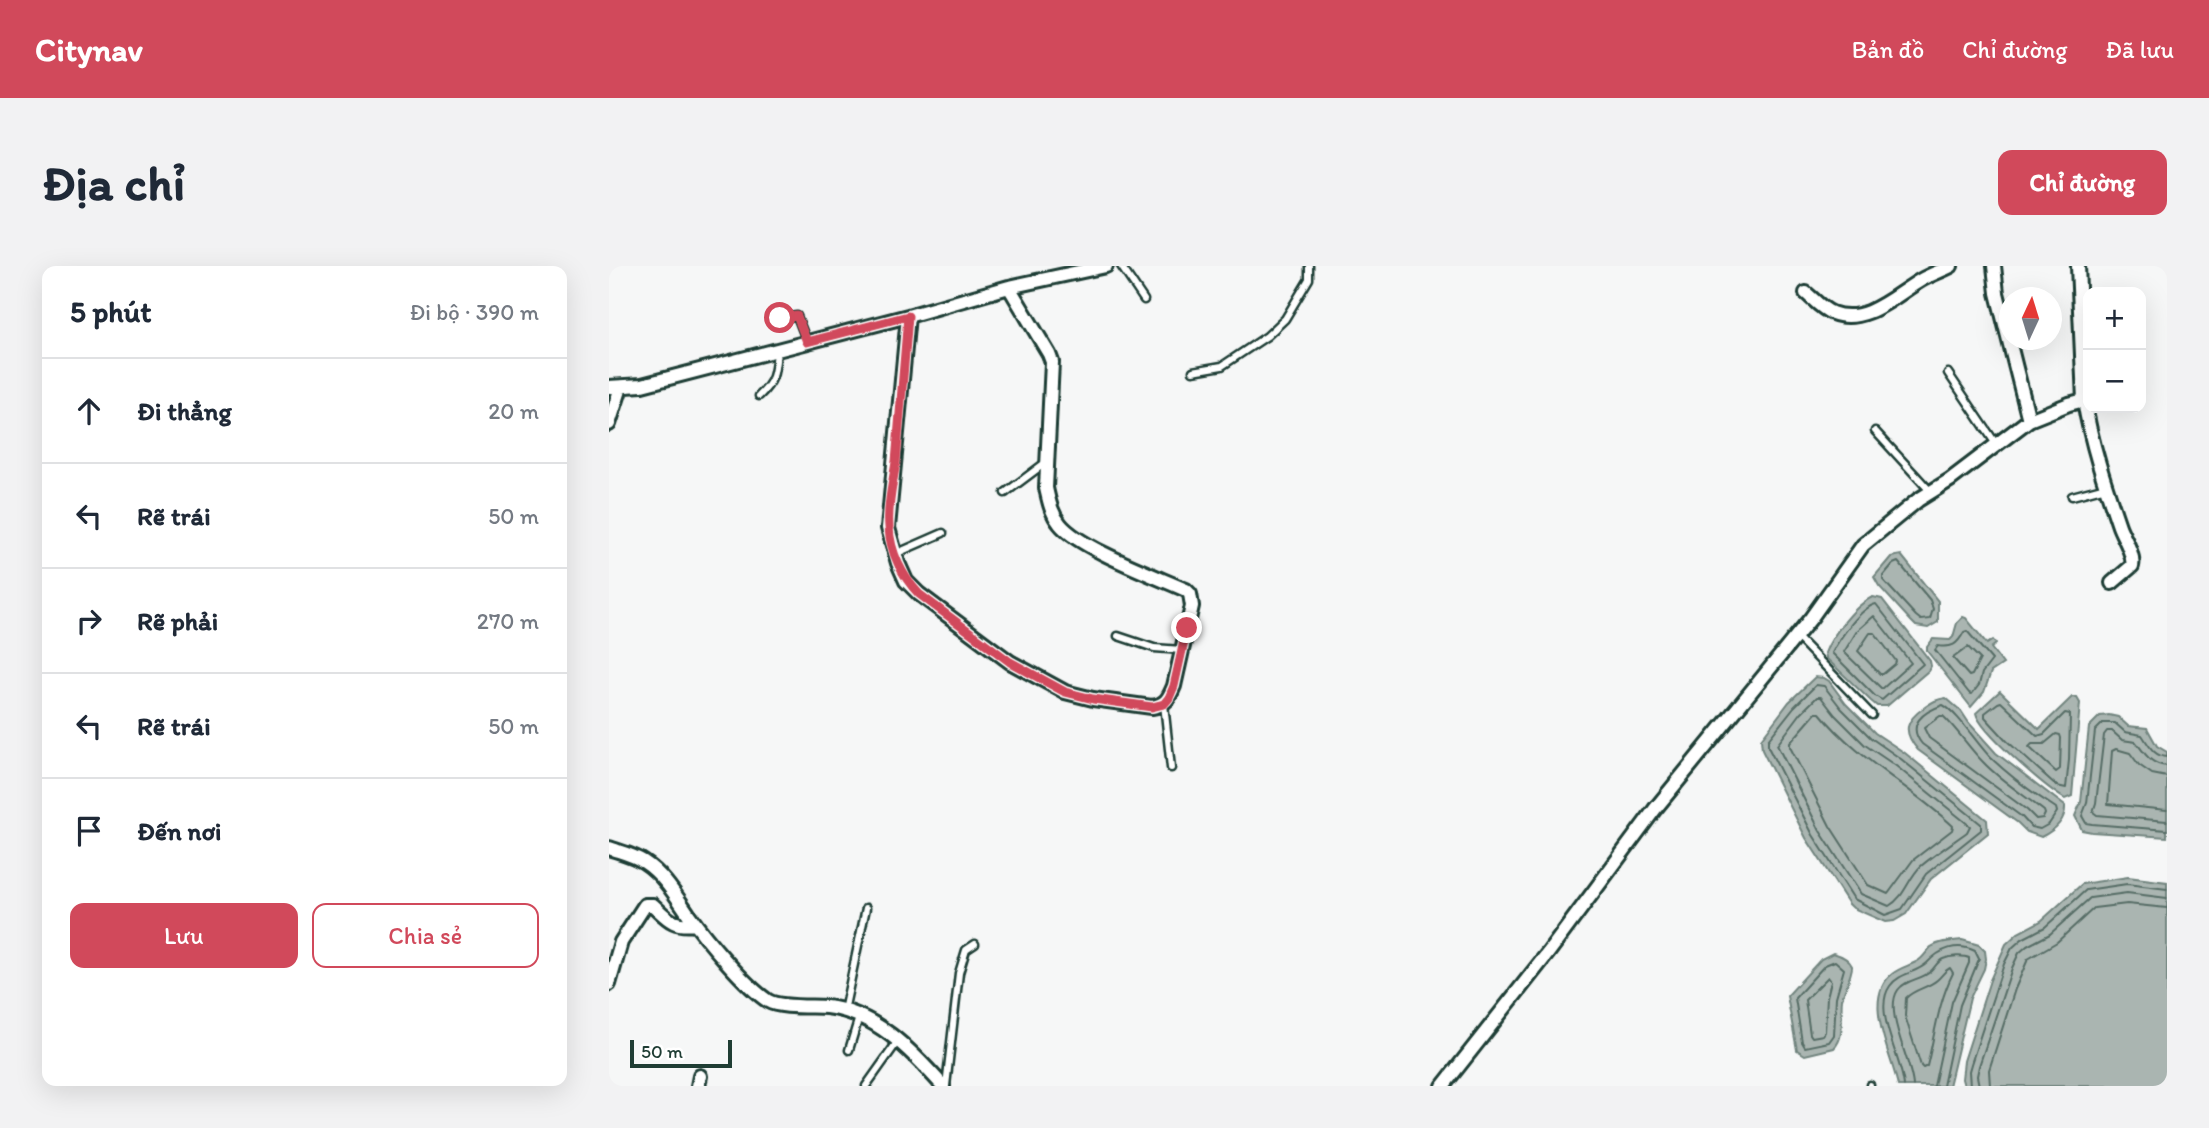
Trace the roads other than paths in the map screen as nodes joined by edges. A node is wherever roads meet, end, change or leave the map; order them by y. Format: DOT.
graph roads {
  1 [pos="1106,266"];
  2 [pos="1121,266"];
  3 [pos="1309,266"];
  4 [pos="1951,266"];
  5 [pos="1994,266"];
  6 [pos="2078,266"];
  7 [pos="1009,287"];
  8 [pos="1806,293"];
  9 [pos="1144,300"];
  10 [pos="908,316"];
  11 [pos="780,318"];
  12 [pos="807,342"];
  13 [pos="776,350"];
  14 [pos="1193,372"];
  15 [pos="1948,373"];
  16 [pos="2083,378"];
  17 [pos="615,387"];
  18 [pos="759,396"];
  19 [pos="2083,400"];
  20 [pos="2087,413"];
  21 [pos="2029,420"];
  22 [pos="609,424"];
  23 [pos="1875,431"];
  24 [pos="1996,444"];
  25 [pos="1047,462"];
  26 [pos="2106,487"];
  27 [pos="1931,492"];
  28 [pos="1005,493"];
  29 [pos="2072,496"];
  30 [pos="943,533"];
  31 [pos="895,554"];
  32 [pos="2112,583"];
  33 [pos="1118,636"];
  34 [pos="1796,636"];
  35 [pos="1182,650"];
  36 [pos="1164,704"];
  37 [pos="1872,715"];
  38 [pos="1171,768"];
  39 [pos="609,848"];
  40 [pos="866,908"];
  41 [pos="695,924"];
  42 [pos="975,944"];
  43 [pos="609,984"];
  44 [pos="845,1011"];
  45 [pos="859,1015"];
  46 [pos="898,1041"];
  47 [pos="849,1050"];
  48 [pos="866,1086"];
  49 [pos="944,1086"];
  50 [pos="1443,1086"];
  1 -- 7 [label="street"];
  2 -- 9 [label="lane"];
  3 -- 14 [label="lane"];
  4 -- 8 [label="street"];
  5 -- 21 [label="street"];
  6 -- 16 [label="street"];
  7 -- 10 [label="street"];
  7 -- 25 [label="street"];
  10 -- 12 [label="street"];
  10 -- 31 [label="street"];
  11 -- 12 [label="lane"];
  12 -- 13 [label="street"];
  13 -- 17 [label="street"];
  13 -- 18 [label="lane"];
  15 -- 24 [label="lane"];
  17 -- 22 [label="street"];
  19 -- 21 [label="street"];
  20 -- 26 [label="street"];
  21 -- 24 [label="street"];
  23 -- 27 [label="lane"];
  24 -- 27 [label="street"];
  25 -- 28 [label="lane"];
  25 -- 35 [label="street"];
  26 -- 29 [label="lane"];
  26 -- 32 [label="street"];
  27 -- 34 [label="street"];
  30 -- 31 [label="lane"];
  31 -- 36 [label="street"];
  33 -- 35 [label="lane"];
  34 -- 37 [label="lane"];
  34 -- 50 [label="street"];
  35 -- 36 [label="street"];
  36 -- 38 [label="lane"];
  39 -- 41 [label="street"];
  40 -- 44 [label="lane"];
  41 -- 43 [label="street"];
  41 -- 44 [label="street"];
  42 -- 49 [label="lane"];
  44 -- 45 [label="street"];
  45 -- 46 [label="street"];
  45 -- 47 [label="lane"];
  46 -- 48 [label="lane"];
  46 -- 49 [label="street"];
}
